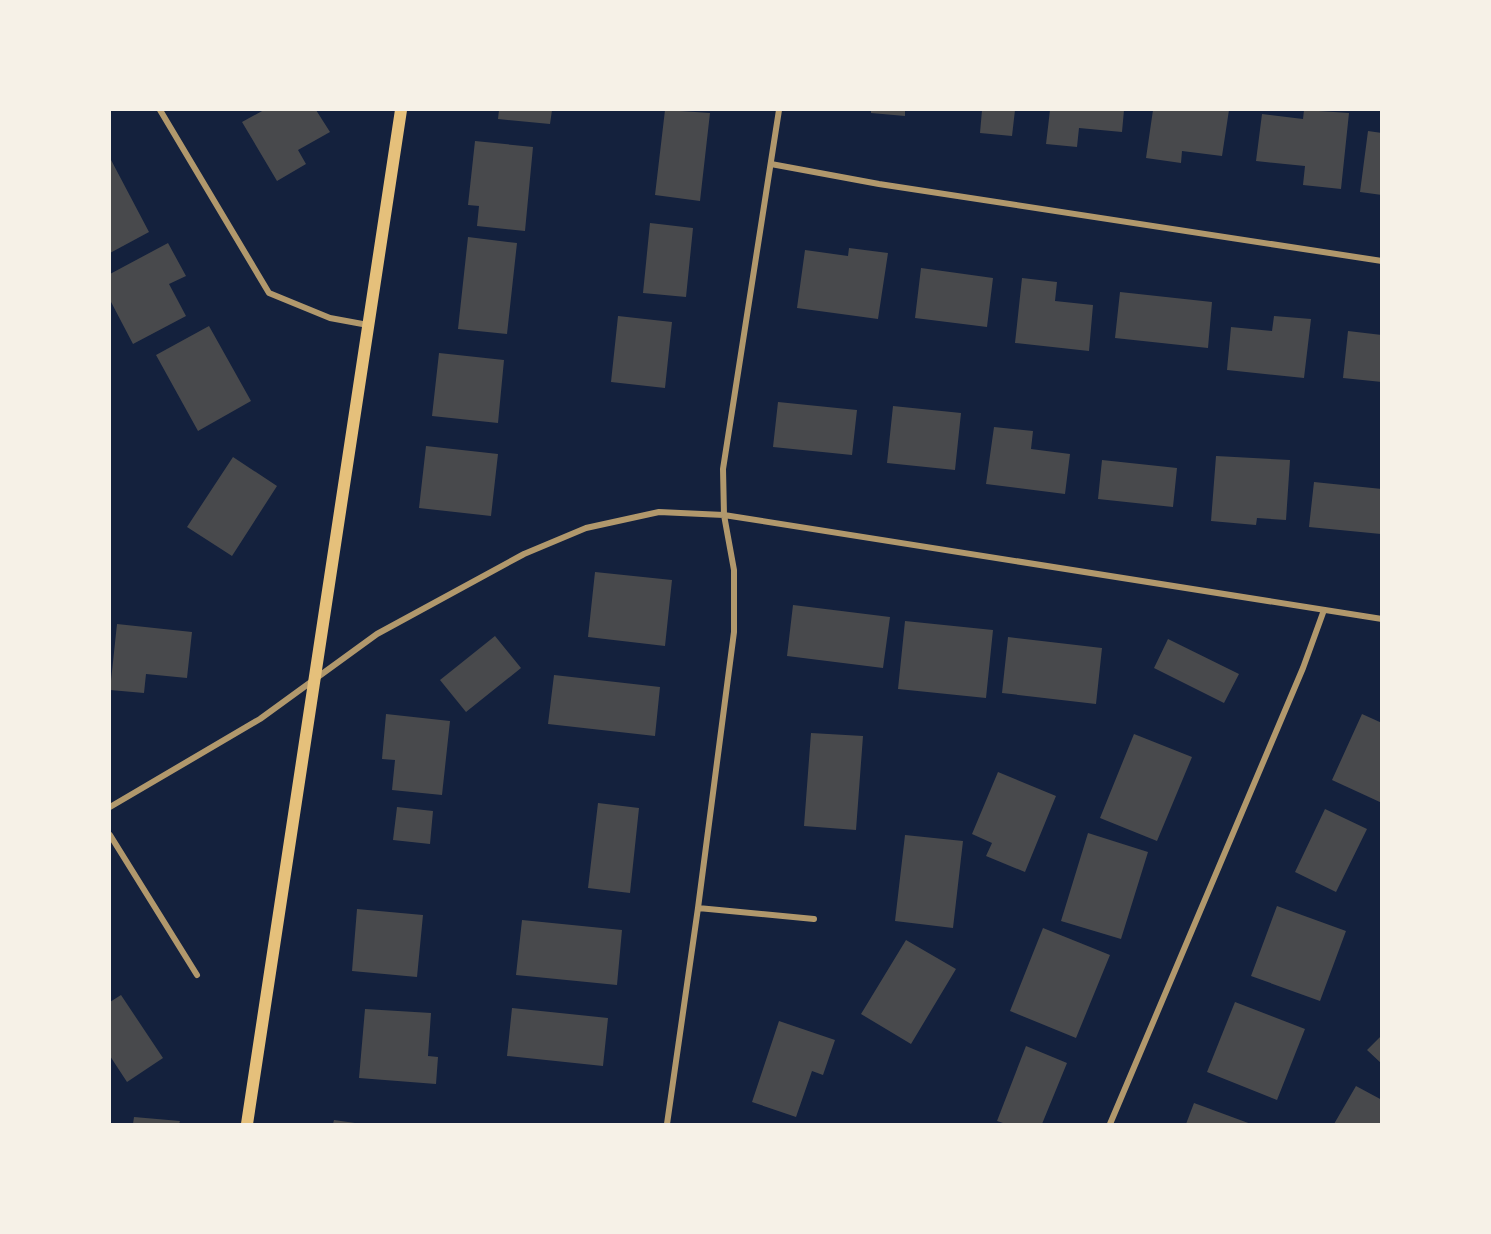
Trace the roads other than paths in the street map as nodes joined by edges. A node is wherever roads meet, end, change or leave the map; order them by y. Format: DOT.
graph roads {
  1 [pos="160,110"];
  2 [pos="401,110"];
  3 [pos="779,110"];
  4 [pos="771,164"];
  5 [pos="1382,261"];
  6 [pos="369,325"];
  7 [pos="724,515"];
  8 [pos="1324,610"];
  9 [pos="1382,619"];
  10 [pos="316,680"];
  11 [pos="110,807"];
  12 [pos="110,835"];
  13 [pos="698,908"];
  14 [pos="814,919"];
  15 [pos="197,975"];
  16 [pos="248,1125"];
  17 [pos="667,1125"];
  18 [pos="1110,1125"];
  1 -- 6 [label="street"];
  2 -- 6 [label="main road"];
  3 -- 4 [label="street"];
  4 -- 5 [label="street"];
  4 -- 7 [label="street"];
  6 -- 10 [label="main road"];
  7 -- 8 [label="street"];
  7 -- 10 [label="street"];
  7 -- 13 [label="street"];
  8 -- 9 [label="street"];
  8 -- 18 [label="street"];
  10 -- 11 [label="street"];
  10 -- 16 [label="main road"];
  12 -- 15 [label="street"];
  13 -- 14 [label="street"];
  13 -- 17 [label="street"];
}
